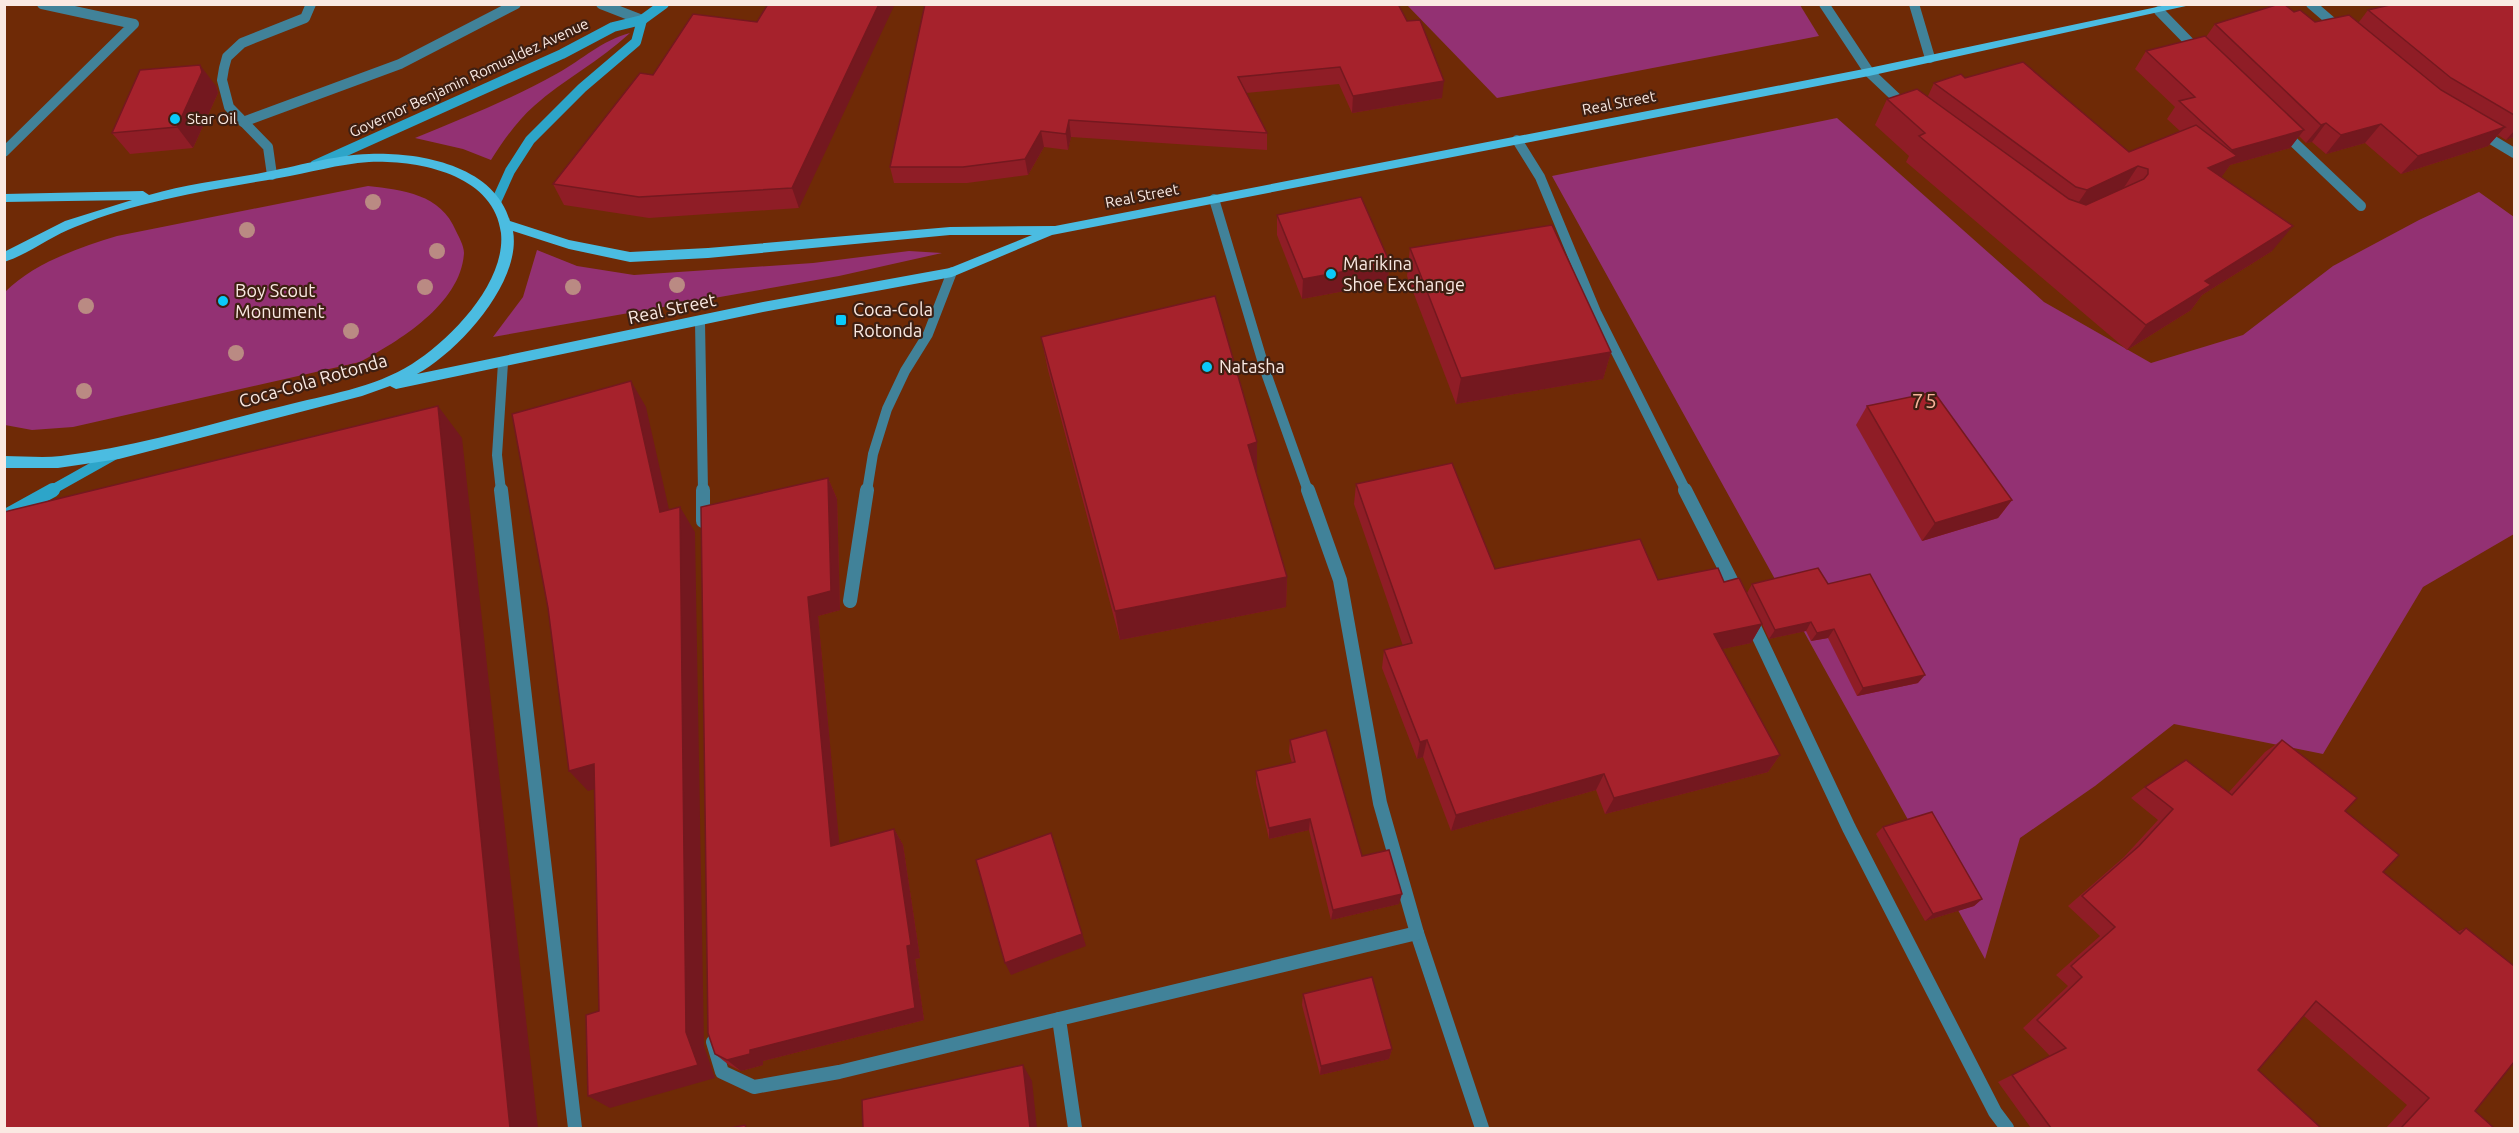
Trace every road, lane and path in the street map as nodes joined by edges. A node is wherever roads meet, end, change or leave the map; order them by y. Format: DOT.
graph roads {
  1 [pos="42,4"];
  2 [pos="311,4"];
  3 [pos="516,4"];
  4 [pos="601,4"];
  5 [pos="664,4"];
  6 [pos="1824,4"];
  7 [pos="1914,4"];
  8 [pos="2190,4"];
  9 [pos="2311,4"];
  10 [pos="2156,8"];
  11 [pos="642,20"];
  12 [pos="2346,34"];
  13 [pos="1930,58"];
  14 [pos="2206,58"];
  15 [pos="1869,72"];
  16 [pos="1918,116"];
  17 [pos="243,122"];
  18 [pos="2274,124"];
  19 [pos="2468,126"];
  20 [pos="1517,140"];
  21 [pos="4,152"];
  22 [pos="2514,153"];
  23 [pos="311,167"];
  24 [pos="272,176"];
  25 [pos="167,194"];
  26 [pos="4,198"];
  27 [pos="1214,199"];
  28 [pos="496,202"];
  29 [pos="2361,206"];
  30 [pos="507,225"];
  31 [pos="1054,230"];
  32 [pos="4,258"];
  33 [pos="952,272"];
  34 [pos="700,322"];
  35 [pos="503,363"];
  36 [pos="362,391"];
  37 [pos="119,453"];
  38 [pos="4,462"];
  39 [pos="4,517"];
  40 [pos="704,536"];
  41 [pos="850,601"];
  42 [pos="1417,933"];
  43 [pos="1059,1020"];
  44 [pos="712,1022"];
  45 [pos="575,1128"];
  46 [pos="1075,1128"];
  47 [pos="1482,1128"];
  48 [pos="2007,1128"];
  1 -- 21 [label="street"];
  2 -- 17 [label="street"];
  3 -- 17 [label="street"];
  4 -- 11 [label="street"];
  5 -- 11 [label="main road, Governor Benjamin Romualdez Avenue"];
  6 -- 15 [label="street"];
  7 -- 13 [label="street"];
  8 -- 10 [label="main road, Real Street"];
  9 -- 12 [label="street"];
  10 -- 13 [label="main road, Real Street"];
  10 -- 14 [label="street"];
  11 -- 23 [label="main road, Governor Benjamin Romualdez Avenue"];
  11 -- 28 [label="main road"];
  13 -- 15 [label="main road, Real Street"];
  15 -- 16 [label="street"];
  15 -- 20 [label="main road, Real Street"];
  17 -- 24 [label="street"];
  18 -- 29 [label="street"];
  19 -- 22 [label="street"];
  20 -- 27 [label="main road, Real Street"];
  20 -- 48 [label="street"];
  23 -- 24 [label="main road"];
  23 -- 28 [label="main road"];
  24 -- 25 [label="main road"];
  25 -- 26 [label="main road"];
  25 -- 32 [label="main road"];
  27 -- 31 [label="main road, Real Street"];
  27 -- 42 [label="street"];
  28 -- 30 [label="main road"];
  30 -- 31 [label="main road, Real Street"];
  30 -- 36 [label="main road, Coca-Cola Rotonda"];
  31 -- 33 [label="main road, Real Street"];
  33 -- 34 [label="main road, Real Street"];
  33 -- 41 [label="street"];
  34 -- 35 [label="main road, Real Street"];
  34 -- 40 [label="street"];
  35 -- 36 [label="main road, Real Street"];
  35 -- 45 [label="street"];
  36 -- 37 [label="main road, Coca-Cola Rotonda"];
  37 -- 38 [label="main road, Coca-Cola Rotonda"];
  37 -- 39 [label="main road"];
  42 -- 43 [label="street"];
  42 -- 47 [label="street"];
  43 -- 44 [label="street"];
  43 -- 46 [label="street"];
}
